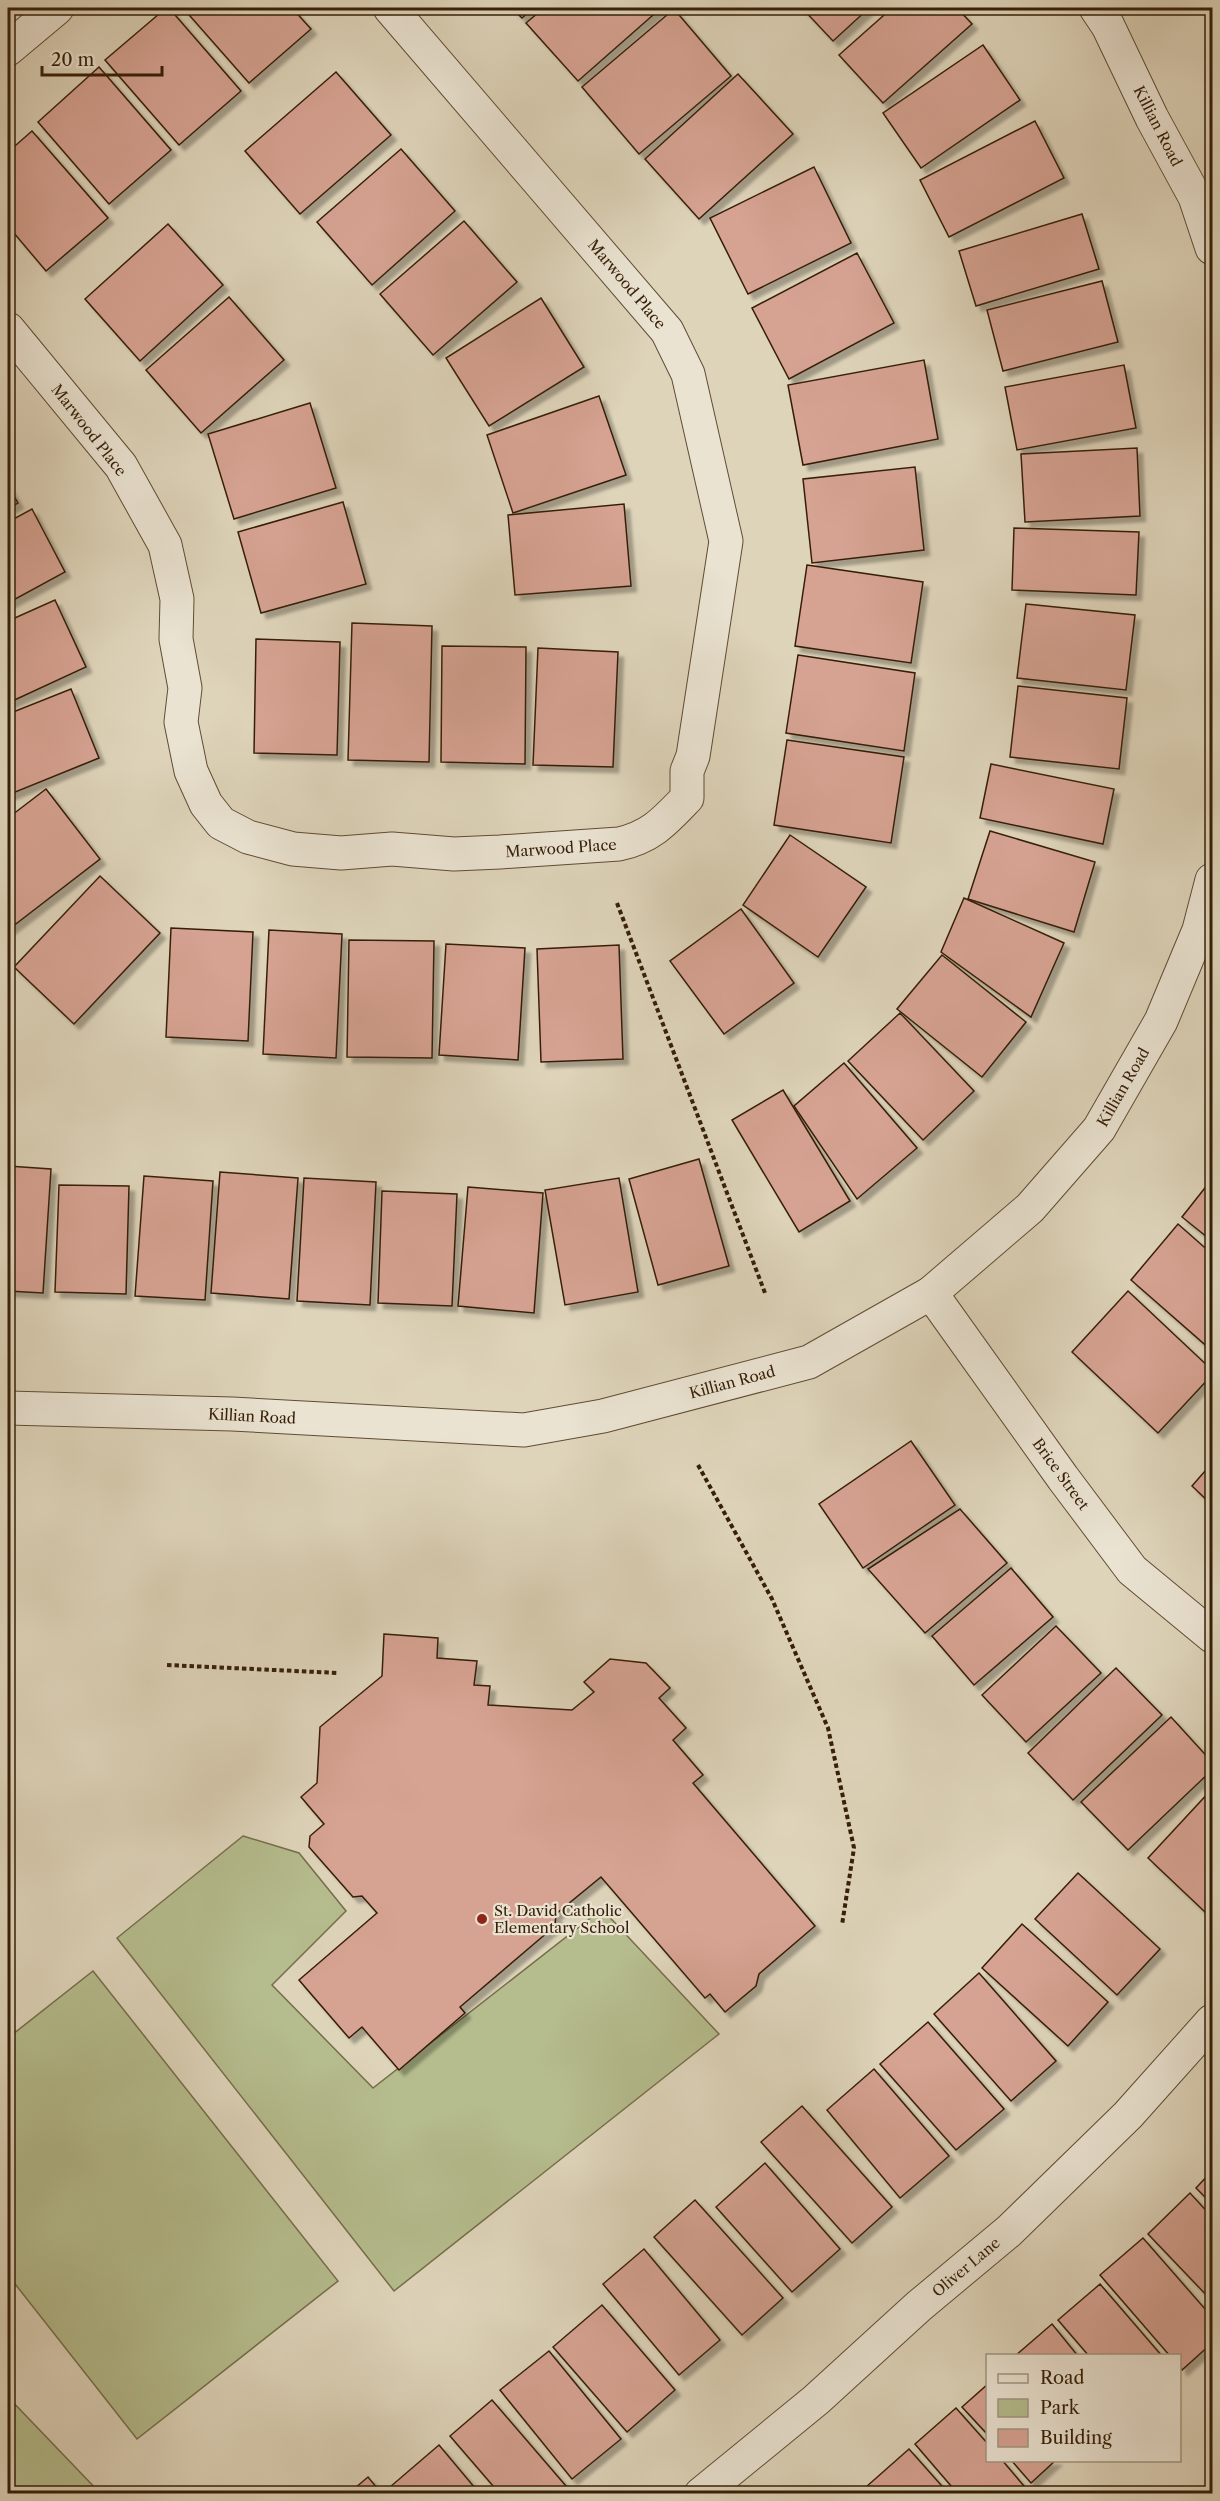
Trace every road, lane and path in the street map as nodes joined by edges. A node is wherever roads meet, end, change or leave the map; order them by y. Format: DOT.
graph roads {
  1 [pos="57,8"];
  2 [pos="390,8"];
  3 [pos="1096,8"];
  4 [pos="8,50"];
  5 [pos="1212,248"];
  6 [pos="8,329"];
  7 [pos="1212,880"];
  8 [pos="617,903"];
  9 [pos="765,1293"];
  10 [pos="931,1293"];
  11 [pos="8,1408"];
  12 [pos="698,1465"];
  13 [pos="1212,1636"];
  14 [pos="166,1665"];
  15 [pos="338,1673"];
  16 [pos="842,1925"];
  17 [pos="1212,2021"];
  18 [pos="701,2493"];
  1 -- 4 [label="street"];
  2 -- 6 [label="street, Marwood Place"];
  3 -- 5 [label="street, Killian Road"];
  7 -- 10 [label="street, Killian Road"];
  8 -- 9 [label="path"];
  10 -- 11 [label="street, Killian Road"];
  10 -- 13 [label="street, Brice Street"];
  12 -- 16 [label="path"];
  14 -- 15 [label="path"];
  17 -- 18 [label="street, Oliver Lane"];
}
